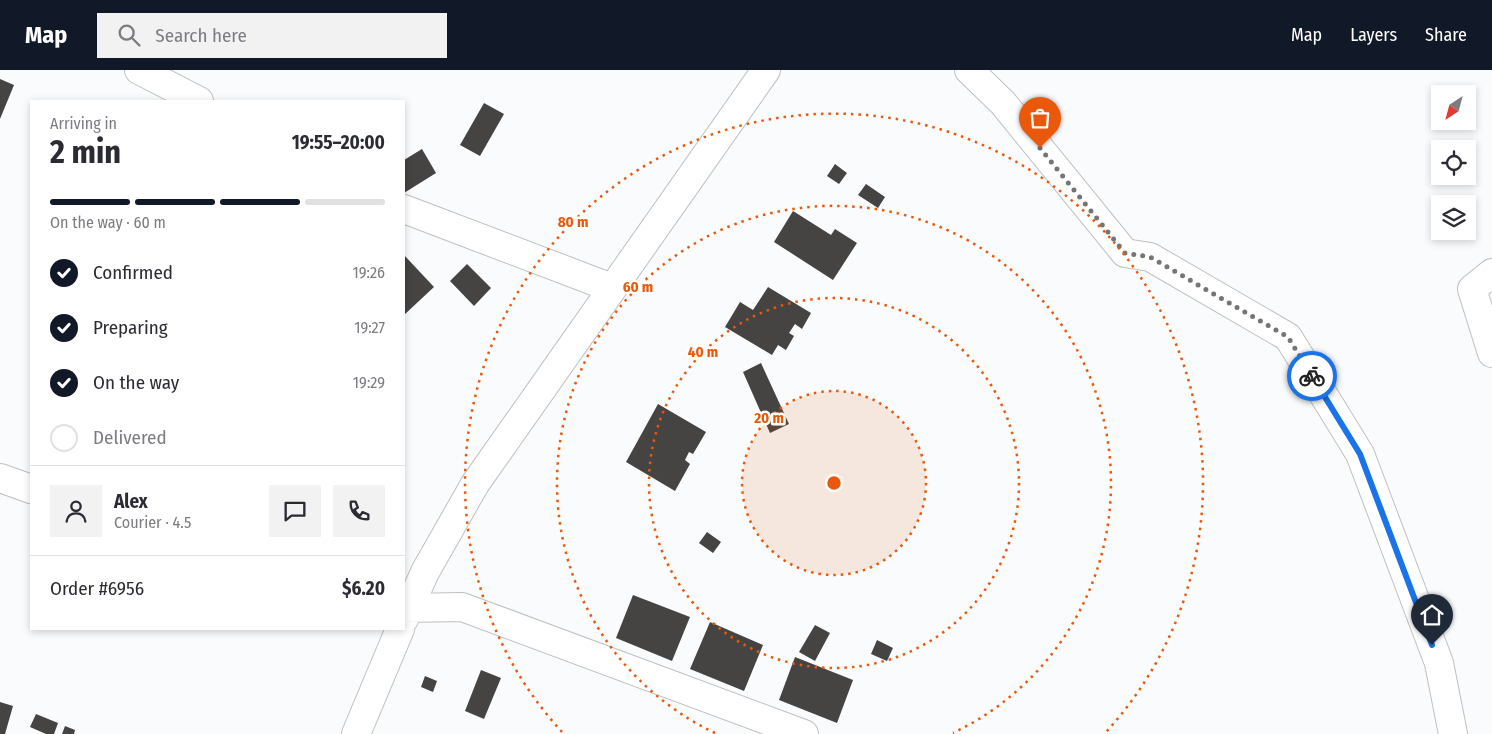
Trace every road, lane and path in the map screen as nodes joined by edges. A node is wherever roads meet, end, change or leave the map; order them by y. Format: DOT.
graph roads {
  1 [pos="139,70"];
  2 [pos="766,70"];
  3 [pos="969,70"];
  4 [pos="197,100"];
  5 [pos="405,209"];
  6 [pos="1492,273"];
  7 [pos="612,288"];
  8 [pos="1492,353"];
  9 [pos="0,478"];
  10 [pos="30,489"];
  11 [pos="405,614"];
  12 [pos="405,616"];
  13 [pos="398,630"];
  14 [pos="356,734"];
  15 [pos="804,734"];
  16 [pos="1453,734"];
  1 -- 4 [label="street"];
  2 -- 7 [label="street"];
  3 -- 16 [label="street"];
  5 -- 7 [label="street"];
  6 -- 8 [label="street"];
  7 -- 11 [label="street"];
  9 -- 10 [label="street"];
  12 -- 15 [label="street"];
  13 -- 14 [label="street"];
}
